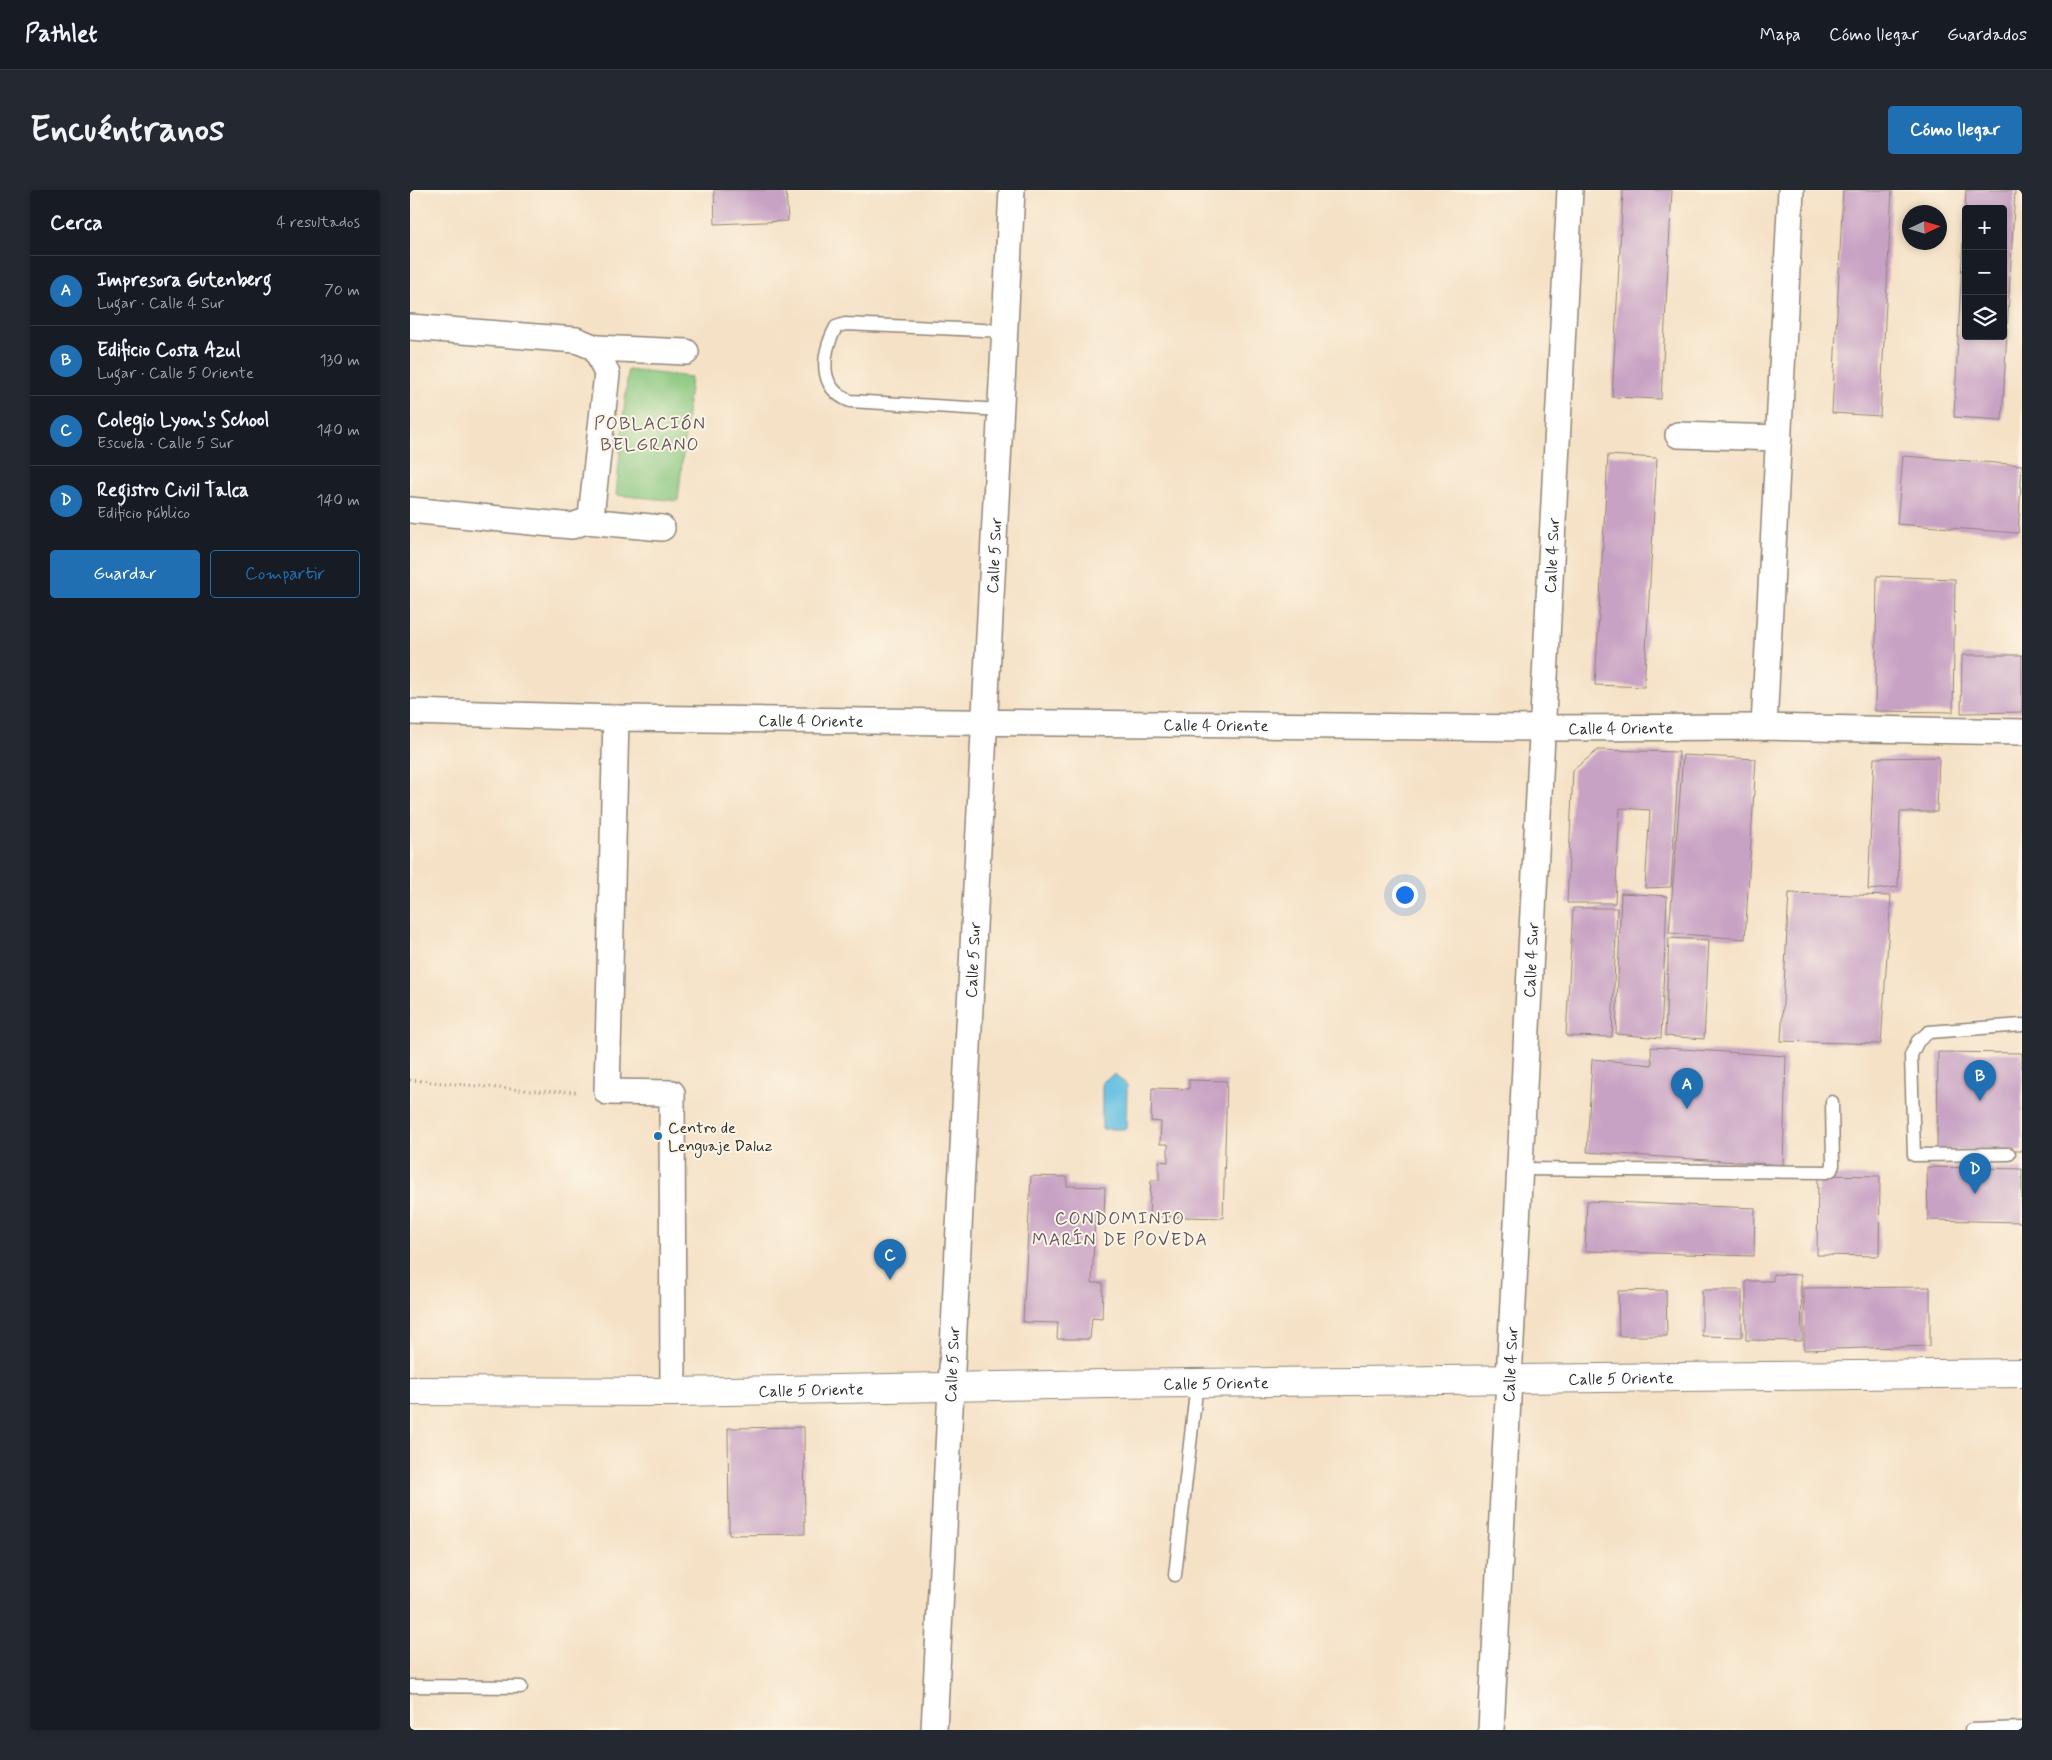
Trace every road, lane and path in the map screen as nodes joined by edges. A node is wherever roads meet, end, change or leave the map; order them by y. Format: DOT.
graph roads {
  1 [pos="1012,190"];
  2 [pos="1570,190"];
  3 [pos="1791,190"];
  4 [pos="410,326"];
  5 [pos="1005,331"];
  6 [pos="596,348"];
  7 [pos="686,352"];
  8 [pos="1001,410"];
  9 [pos="1678,435"];
  10 [pos="1779,438"];
  11 [pos="410,510"];
  12 [pos="586,521"];
  13 [pos="662,528"];
  14 [pos="410,712"];
  15 [pos="616,718"];
  16 [pos="986,722"];
  17 [pos="1764,727"];
  18 [pos="1543,728"];
  19 [pos="2022,732"];
  20 [pos="2022,1025"];
  21 [pos="410,1080"];
  22 [pos="606,1092"];
  23 [pos="1832,1102"];
  24 [pos="2009,1154"];
  25 [pos="1520,1169"];
  26 [pos="2022,1373"];
  27 [pos="1509,1379"];
  28 [pos="1197,1383"];
  29 [pos="950,1386"];
  30 [pos="410,1391"];
  31 [pos="674,1392"];
  32 [pos="1175,1575"];
  33 [pos="410,1686"];
  34 [pos="521,1687"];
  35 [pos="2022,1728"];
  36 [pos="934,1730"];
  37 [pos="1491,1730"];
  38 [pos="1971,1730"];
  1 -- 5 [label="street, Calle 5 Sur"];
  2 -- 18 [label="street, Calle 4 Sur"];
  3 -- 10 [label="street"];
  4 -- 6 [label="street"];
  5 -- 8 [label="street, Calle 5 Sur"];
  5 -- 8 [label="lane"];
  6 -- 7 [label="street"];
  6 -- 12 [label="street"];
  8 -- 16 [label="street, Calle 5 Sur"];
  9 -- 10 [label="street"];
  10 -- 17 [label="street"];
  11 -- 12 [label="street"];
  12 -- 13 [label="street"];
  14 -- 15 [label="street, Calle 4 Oriente"];
  15 -- 16 [label="street, Calle 4 Oriente"];
  15 -- 22 [label="street"];
  16 -- 18 [label="street, Calle 4 Oriente"];
  16 -- 29 [label="street, Calle 5 Sur"];
  17 -- 18 [label="street, Calle 4 Oriente"];
  17 -- 19 [label="street, Calle 4 Oriente"];
  18 -- 25 [label="street, Calle 4 Sur"];
  20 -- 24 [label="lane"];
  21 -- 22 [label="path"];
  22 -- 31 [label="street"];
  23 -- 25 [label="lane"];
  25 -- 27 [label="street, Calle 4 Sur"];
  26 -- 27 [label="street, Calle 5 Oriente"];
  27 -- 28 [label="street, Calle 5 Oriente"];
  27 -- 37 [label="street, Calle 4 Sur"];
  28 -- 29 [label="street, Calle 5 Oriente"];
  28 -- 32 [label="lane"];
  29 -- 31 [label="street, Calle 5 Oriente"];
  29 -- 36 [label="street, Calle 5 Sur"];
  30 -- 31 [label="street, Calle 5 Oriente"];
  33 -- 34 [label="lane"];
  35 -- 38 [label="lane"];
}
